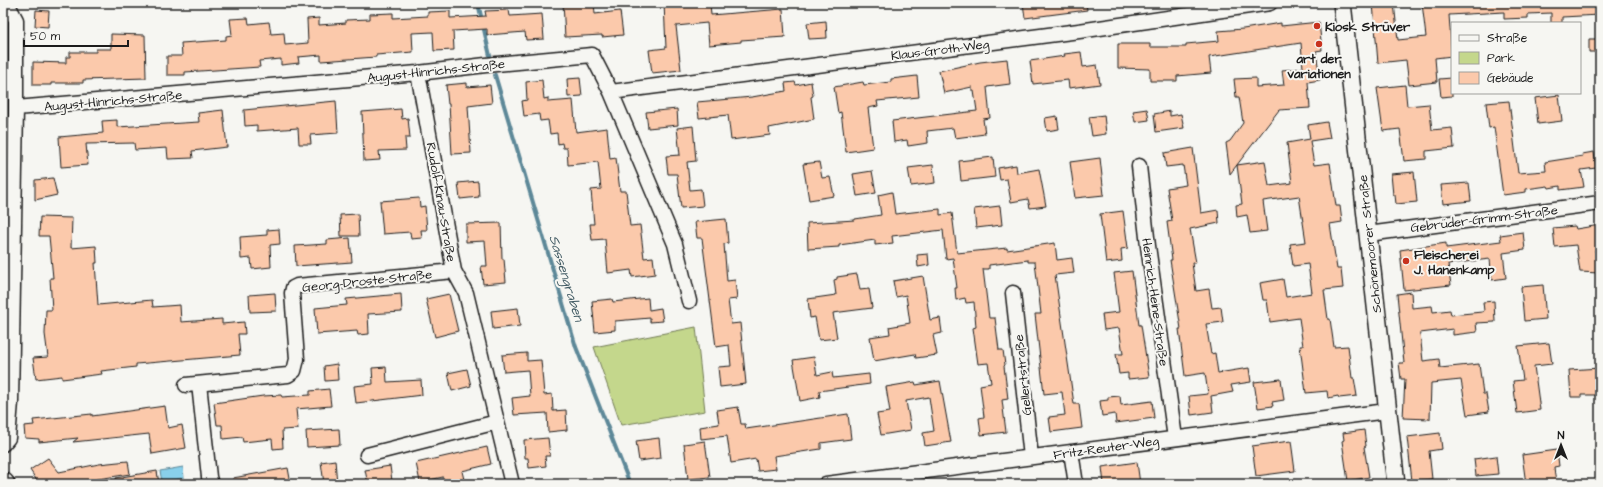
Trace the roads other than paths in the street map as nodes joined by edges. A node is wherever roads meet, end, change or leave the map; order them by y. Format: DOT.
graph roads {
  1 [pos="7,3"];
  2 [pos="1270,3"];
  3 [pos="1342,3"];
  4 [pos="418,73"];
  5 [pos="611,92"];
  6 [pos="16,108"];
  7 [pos="1138,166"];
  8 [pos="1600,203"];
  9 [pos="1368,234"];
  10 [pos="454,271"];
  11 [pos="1013,293"];
  12 [pos="689,300"];
  13 [pos="1387,411"];
  14 [pos="497,422"];
  15 [pos="1175,438"];
  16 [pos="3,444"];
  17 [pos="1071,452"];
  18 [pos="367,455"];
  19 [pos="1031,457"];
  20 [pos="211,484"];
  21 [pos="512,484"];
  22 [pos="826,484"];
  23 [pos="1076,484"];
  24 [pos="1396,484"];
  1 -- 6 [label="street"];
  2 -- 5 [label="street, Klaus-Groth-Weg"];
  3 -- 9 [label="street, Schönemoorer Straße"];
  4 -- 5 [label="street, August-Hinrichs-Straße"];
  4 -- 6 [label="street, August-Hinrichs-Straße"];
  4 -- 10 [label="street, Rudolf-Kinau-Straße"];
  5 -- 12 [label="street, August-Hinrichs-Straße"];
  6 -- 16 [label="street"];
  7 -- 15 [label="street, Heinrich-Heine-Straße"];
  8 -- 9 [label="street, Gebrüder-Grimm-Straße"];
  9 -- 13 [label="street, Schönemoorer Straße"];
  10 -- 14 [label="street, Rudolf-Kinau-Straße"];
  10 -- 20 [label="street, Georg-Droste-Straße"];
  11 -- 19 [label="street, Gellertstraße"];
  13 -- 15 [label="street, Fritz-Reuter-Weg"];
  13 -- 24 [label="street, Schönemoorer Straße"];
  14 -- 18 [label="street"];
  14 -- 21 [label="street, Rudolf-Kinau-Straße"];
  15 -- 17 [label="street, Fritz-Reuter-Weg"];
  17 -- 19 [label="street, Fritz-Reuter-Weg"];
  17 -- 23 [label="street"];
  19 -- 22 [label="street, Fritz-Reuter-Weg"];
}
